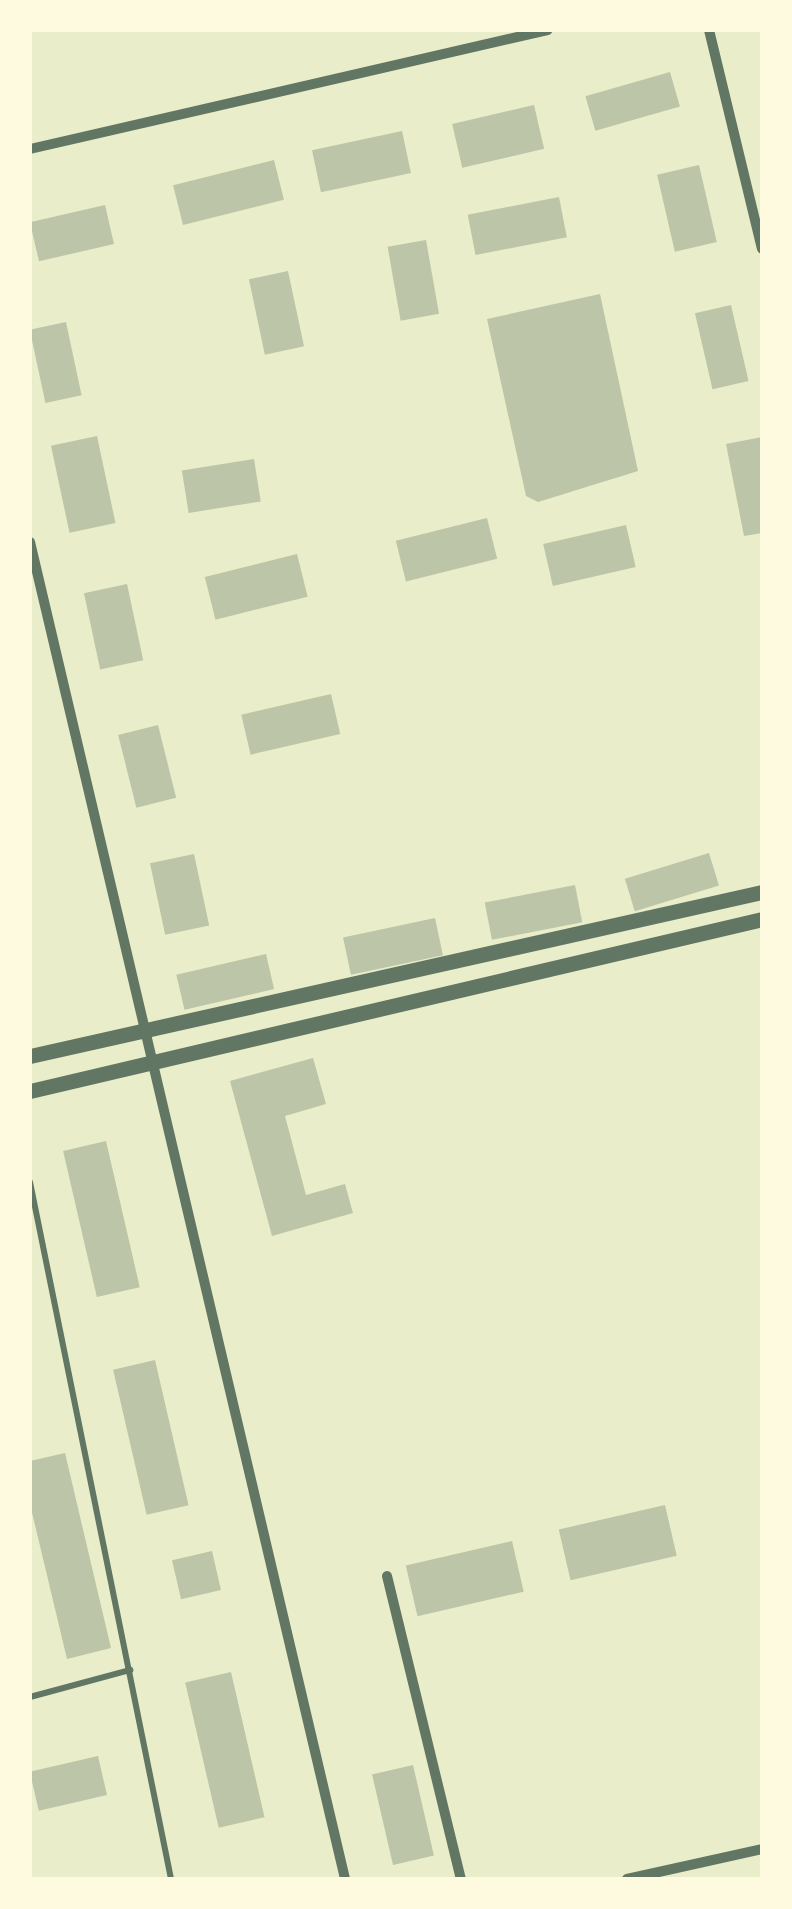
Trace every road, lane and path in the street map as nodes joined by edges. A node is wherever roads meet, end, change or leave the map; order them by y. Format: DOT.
graph roads {
  1 [pos="548,30"];
  2 [pos="709,30"];
  3 [pos="30,149"];
  4 [pos="762,249"];
  5 [pos="30,542"];
  6 [pos="762,892"];
  7 [pos="762,919"];
  8 [pos="146,1028"];
  9 [pos="30,1056"];
  10 [pos="155,1059"];
  11 [pos="30,1091"];
  12 [pos="30,1182"];
  13 [pos="32,1207"];
  14 [pos="386,1576"];
  15 [pos="130,1670"];
  16 [pos="30,1697"];
  17 [pos="762,1849"];
  18 [pos="172,1879"];
  19 [pos="345,1879"];
  20 [pos="461,1879"];
  21 [pos="627,1879"];
  1 -- 3 [label="street"];
  2 -- 4 [label="street"];
  5 -- 8 [label="street"];
  6 -- 8 [label="street"];
  7 -- 10 [label="street"];
  8 -- 9 [label="street"];
  8 -- 10 [label="street"];
  10 -- 11 [label="street"];
  10 -- 19 [label="street"];
  12 -- 13 [label="lane"];
  13 -- 15 [label="lane"];
  14 -- 20 [label="street"];
  15 -- 16 [label="lane"];
  15 -- 18 [label="lane"];
  17 -- 21 [label="street"];
}
